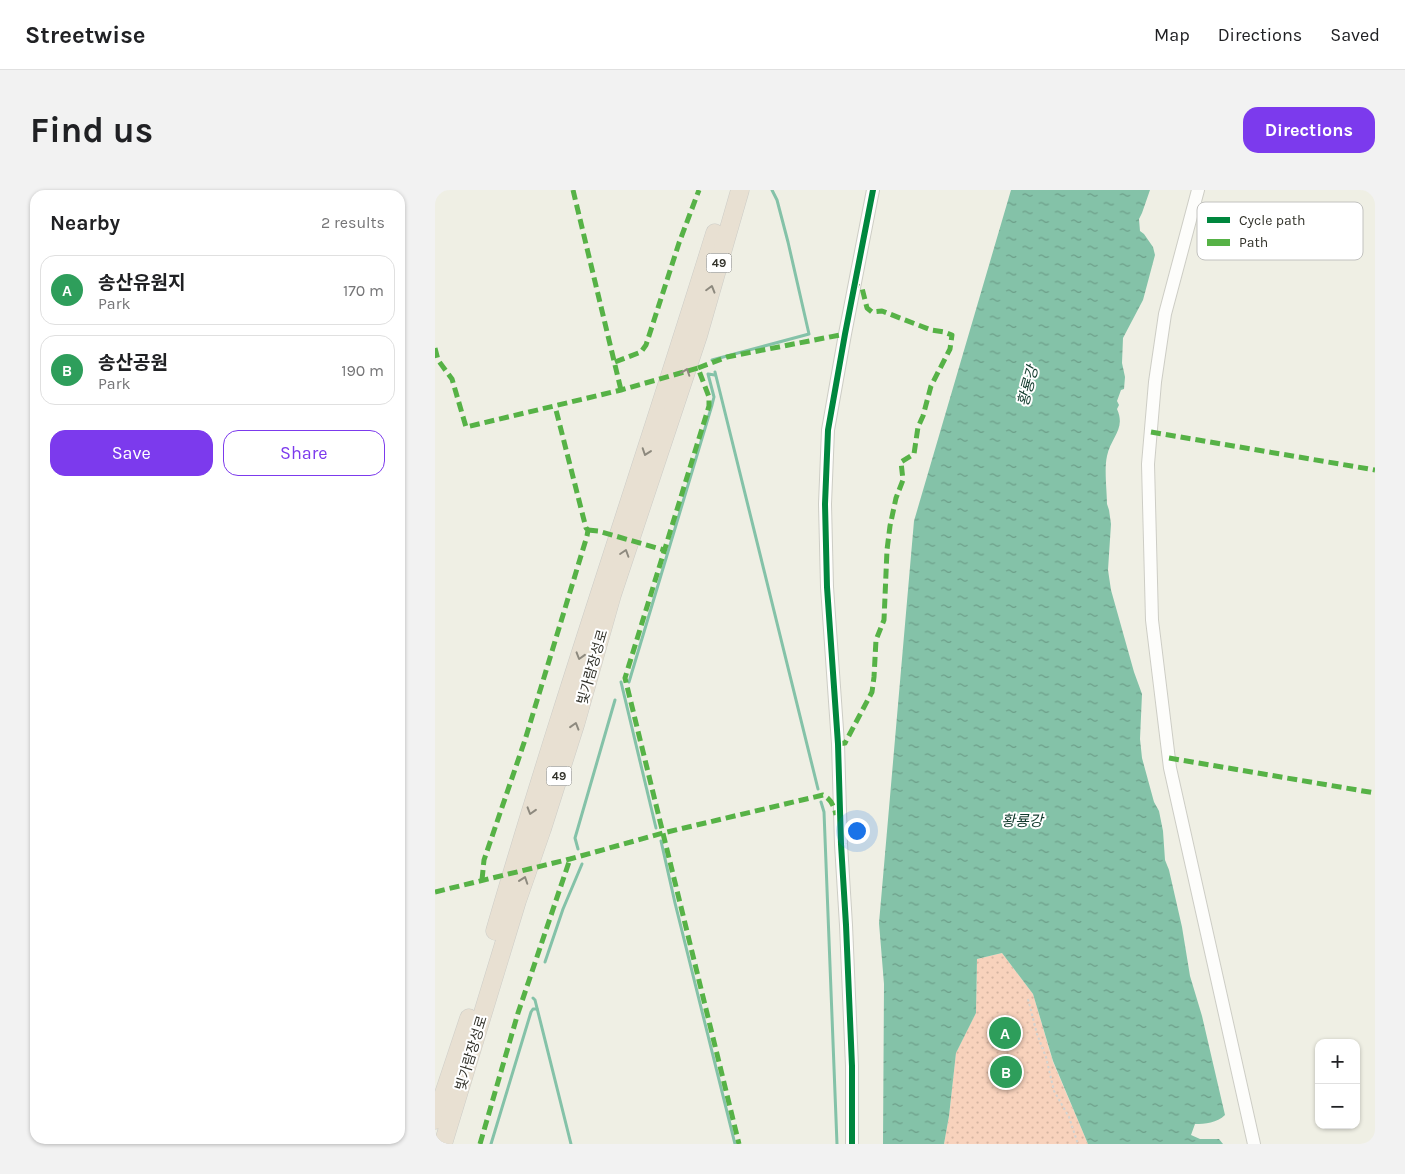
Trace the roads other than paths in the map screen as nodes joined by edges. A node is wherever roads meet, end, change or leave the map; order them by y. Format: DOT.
graph roads {
  1 [pos="729,190"];
  2 [pos="740,190"];
  3 [pos="873,190"];
  4 [pos="1199,190"];
  5 [pos="691,335"];
  6 [pos="667,407"];
  7 [pos="435,1120"];
  8 [pos="443,1144"];
  9 [pos="852,1144"];
  10 [pos="1254,1144"];
  1 -- 5 [label="highway, 빛가람장성로 / 49"];
  5 -- 2 [label="highway, 빛가람장성로 / 49, one-way"];
  3 -- 9 [label="street"];
  4 -- 10 [label="street"];
  5 -- 6 [label="highway, 빛가람장성로 / 49"];
  6 -- 7 [label="highway, 빛가람장성로 / 49, one-way"];
  8 -- 6 [label="highway, 빛가람장성로 / 49, one-way"];
}
